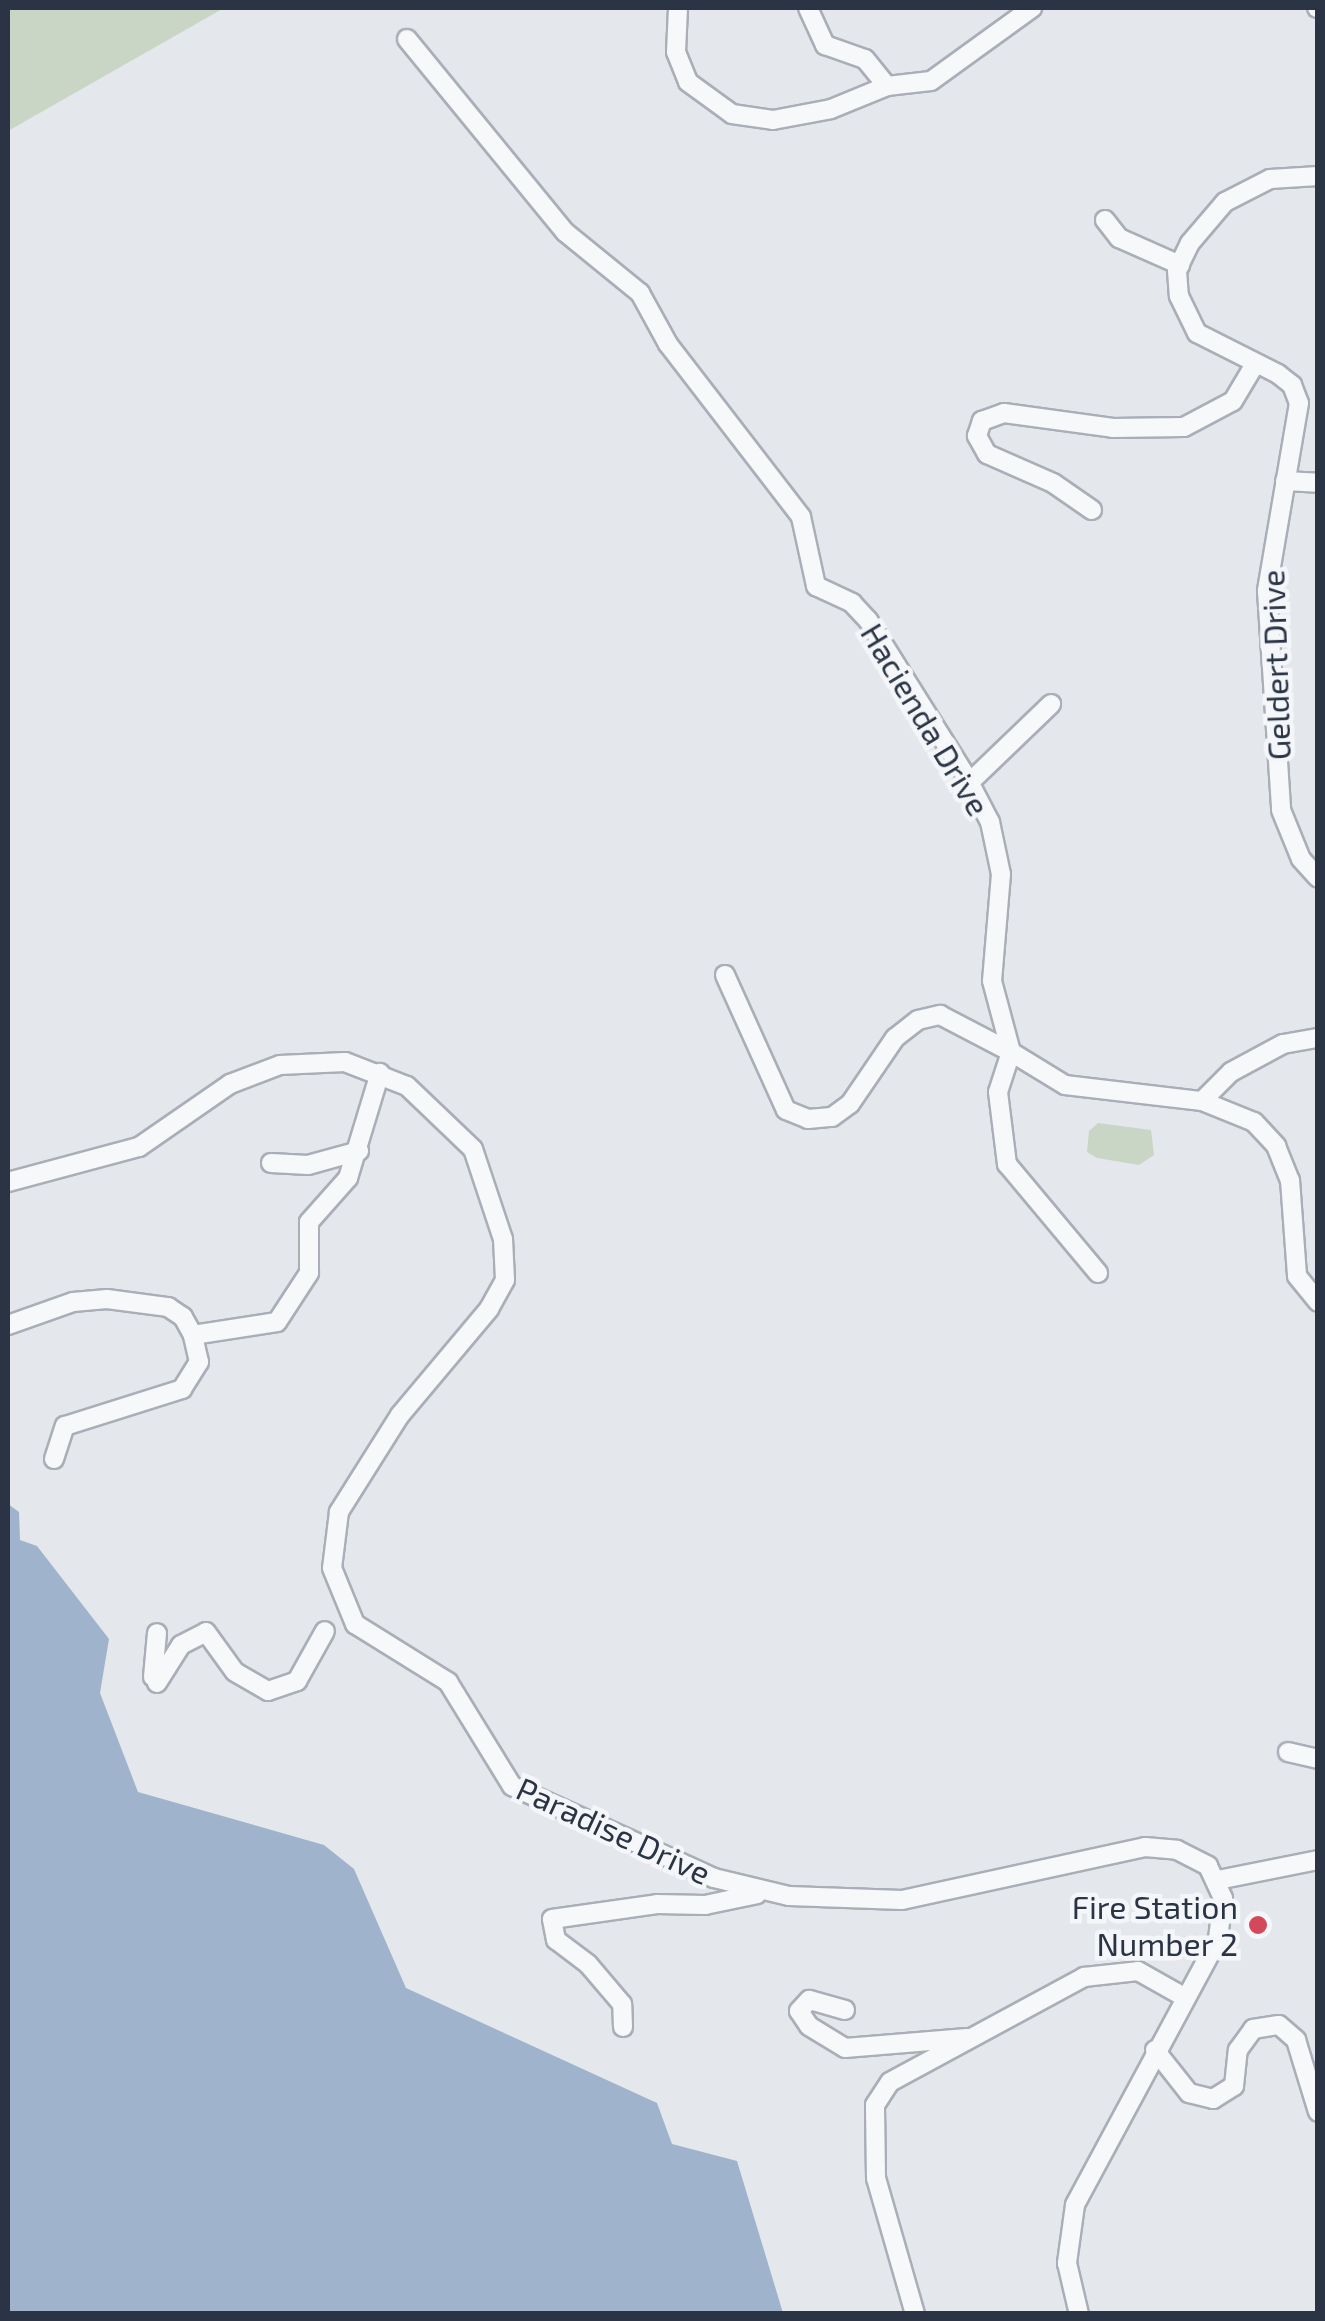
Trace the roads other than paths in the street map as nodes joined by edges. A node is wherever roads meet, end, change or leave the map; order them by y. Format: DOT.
graph roads {
  1 [pos="678,8"];
  2 [pos="808,8"];
  3 [pos="1032,8"];
  4 [pos="407,38"];
  5 [pos="887,86"];
  6 [pos="1318,176"];
  7 [pos="1105,220"];
  8 [pos="1180,265"];
  9 [pos="1255,364"];
  10 [pos="1285,480"];
  11 [pos="1318,483"];
  12 [pos="1092,510"];
  13 [pos="1051,704"];
  14 [pos="970,783"];
  15 [pos="1318,878"];
  16 [pos="726,976"];
  17 [pos="1318,1038"];
  18 [pos="1012,1052"];
  19 [pos="380,1073"];
  20 [pos="406,1086"];
  21 [pos="374,1098"];
  22 [pos="1202,1100"];
  23 [pos="359,1151"];
  24 [pos="271,1163"];
  25 [pos="8,1182"];
  26 [pos="1098,1272"];
  27 [pos="1318,1302"];
  28 [pos="8,1325"];
  29 [pos="192,1336"];
  30 [pos="54,1459"];
  31 [pos="324,1631"];
  32 [pos="157,1633"];
  33 [pos="1288,1752"];
  34 [pos="1318,1758"];
  35 [pos="1318,1860"];
  36 [pos="1218,1880"];
  37 [pos="763,1893"];
  38 [pos="1186,1998"];
  39 [pos="845,2010"];
  40 [pos="623,2026"];
  41 [pos="978,2038"];
  42 [pos="1155,2050"];
  43 [pos="1318,2112"];
  44 [pos="915,2314"];
  45 [pos="1078,2314"];
  1 -- 5 [label="street"];
  2 -- 5 [label="street"];
  3 -- 5 [label="street"];
  4 -- 14 [label="street, Hacienda Drive"];
  6 -- 8 [label="street"];
  7 -- 8 [label="street"];
  8 -- 9 [label="street, Geldert Drive"];
  9 -- 10 [label="street, Geldert Drive"];
  9 -- 12 [label="street"];
  10 -- 11 [label="street"];
  10 -- 15 [label="street, Geldert Drive"];
  13 -- 14 [label="street"];
  14 -- 18 [label="street, Hacienda Drive"];
  16 -- 18 [label="street"];
  17 -- 22 [label="street"];
  18 -- 22 [label="street"];
  18 -- 26 [label="street"];
  19 -- 20 [label="street, Paradise Drive"];
  19 -- 21 [label="street"];
  19 -- 25 [label="street, Paradise Drive"];
  20 -- 21 [label="street"];
  20 -- 37 [label="street, Paradise Drive"];
  21 -- 23 [label="street"];
  22 -- 27 [label="street"];
  23 -- 24 [label="street"];
  23 -- 29 [label="street"];
  28 -- 29 [label="street"];
  29 -- 30 [label="street"];
  31 -- 32 [label="street"];
  33 -- 34 [label="street"];
  35 -- 36 [label="street"];
  36 -- 37 [label="street, Paradise Drive"];
  36 -- 38 [label="street"];
  37 -- 40 [label="street"];
  38 -- 41 [label="street"];
  38 -- 42 [label="street"];
  39 -- 41 [label="street"];
  41 -- 44 [label="street"];
  42 -- 43 [label="street"];
  42 -- 45 [label="street"];
}
